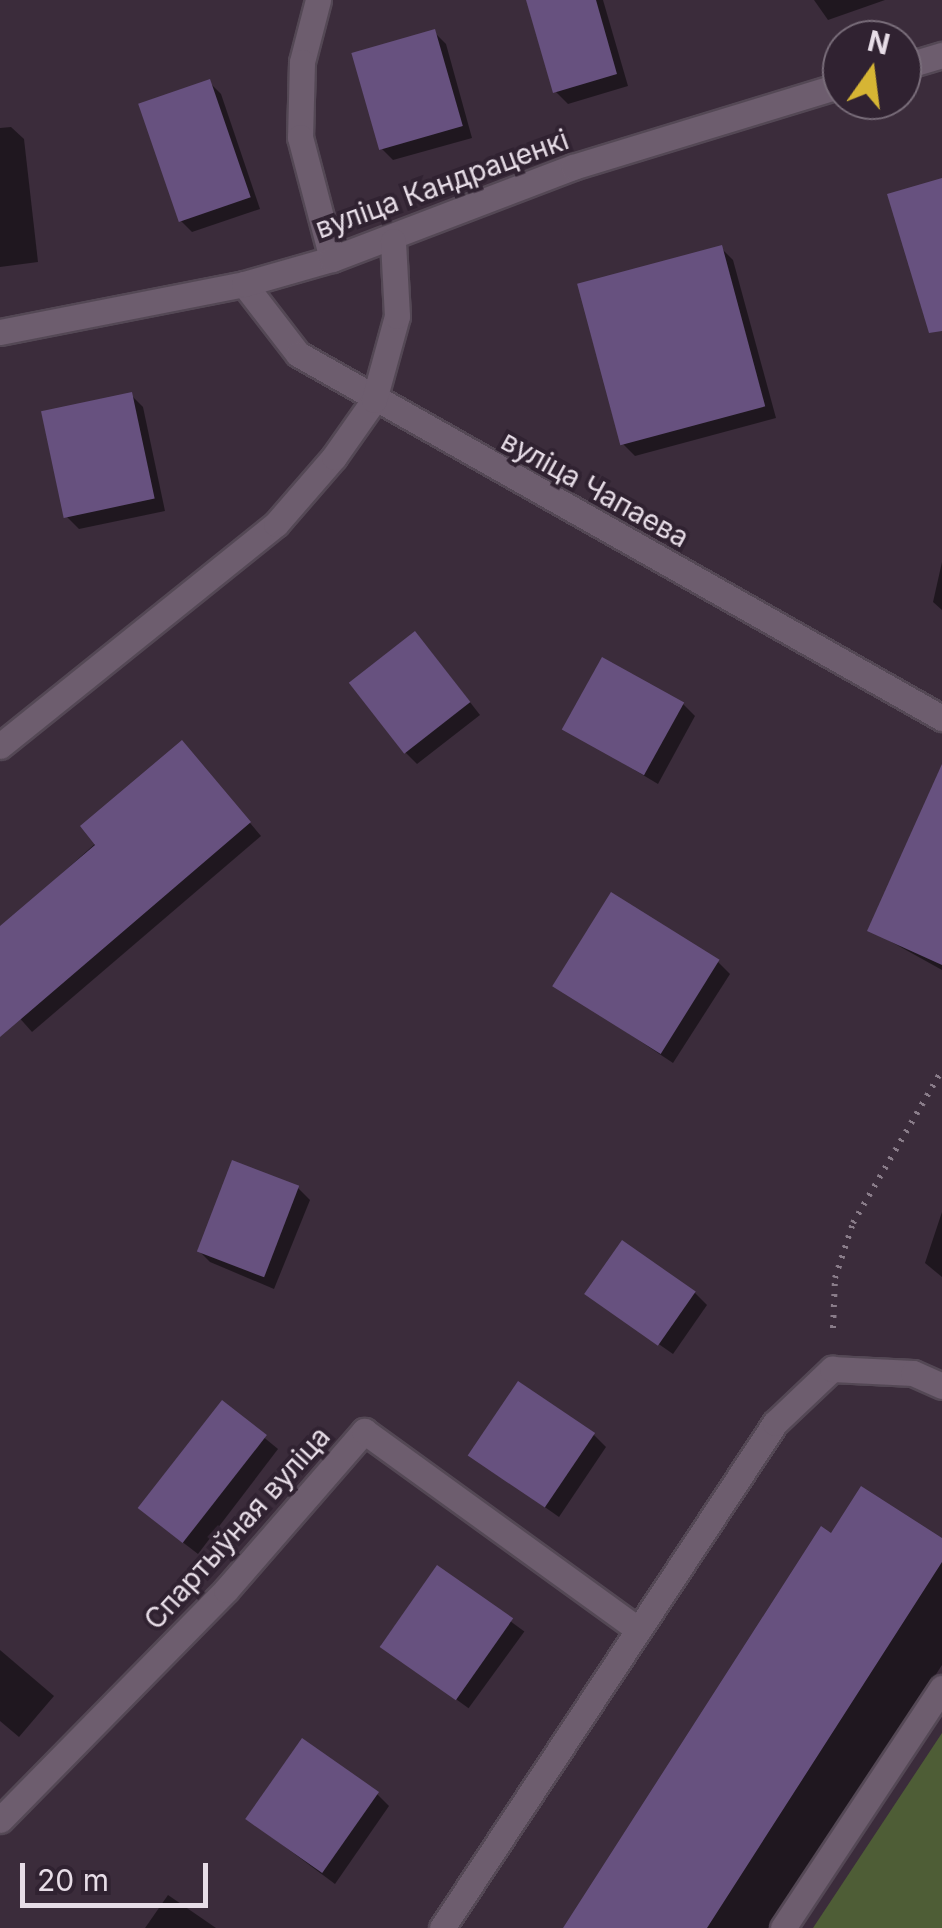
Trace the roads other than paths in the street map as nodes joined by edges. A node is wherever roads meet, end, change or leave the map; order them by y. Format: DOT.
graph roads {
  1 [pos="318,0"];
  2 [pos="822,91"];
  3 [pos="392,240"];
  4 [pos="332,259"];
  5 [pos="244,284"];
  6 [pos="0,332"];
  7 [pos="374,400"];
  8 [pos="942,718"];
  9 [pos="0,746"];
  10 [pos="942,1386"];
  11 [pos="638,1630"];
  12 [pos="942,1688"];
  13 [pos="0,1820"];
  14 [pos="442,1928"];
  15 [pos="782,1928"];
  1 -- 4 [label="street"];
  2 -- 3 [label="street, вуліца Кандраценкі"];
  3 -- 4 [label="street, вуліца Кандраценкі"];
  3 -- 7 [label="street"];
  4 -- 5 [label="street, вуліца Кандраценкі"];
  5 -- 6 [label="street, вуліца Кандраценкі"];
  5 -- 7 [label="street, вуліца Чапаева"];
  7 -- 8 [label="street, вуліца Чапаева"];
  7 -- 9 [label="street"];
  10 -- 11 [label="street"];
  11 -- 13 [label="street, Спартыўная вуліца"];
  11 -- 14 [label="street"];
  12 -- 15 [label="street"];
}
